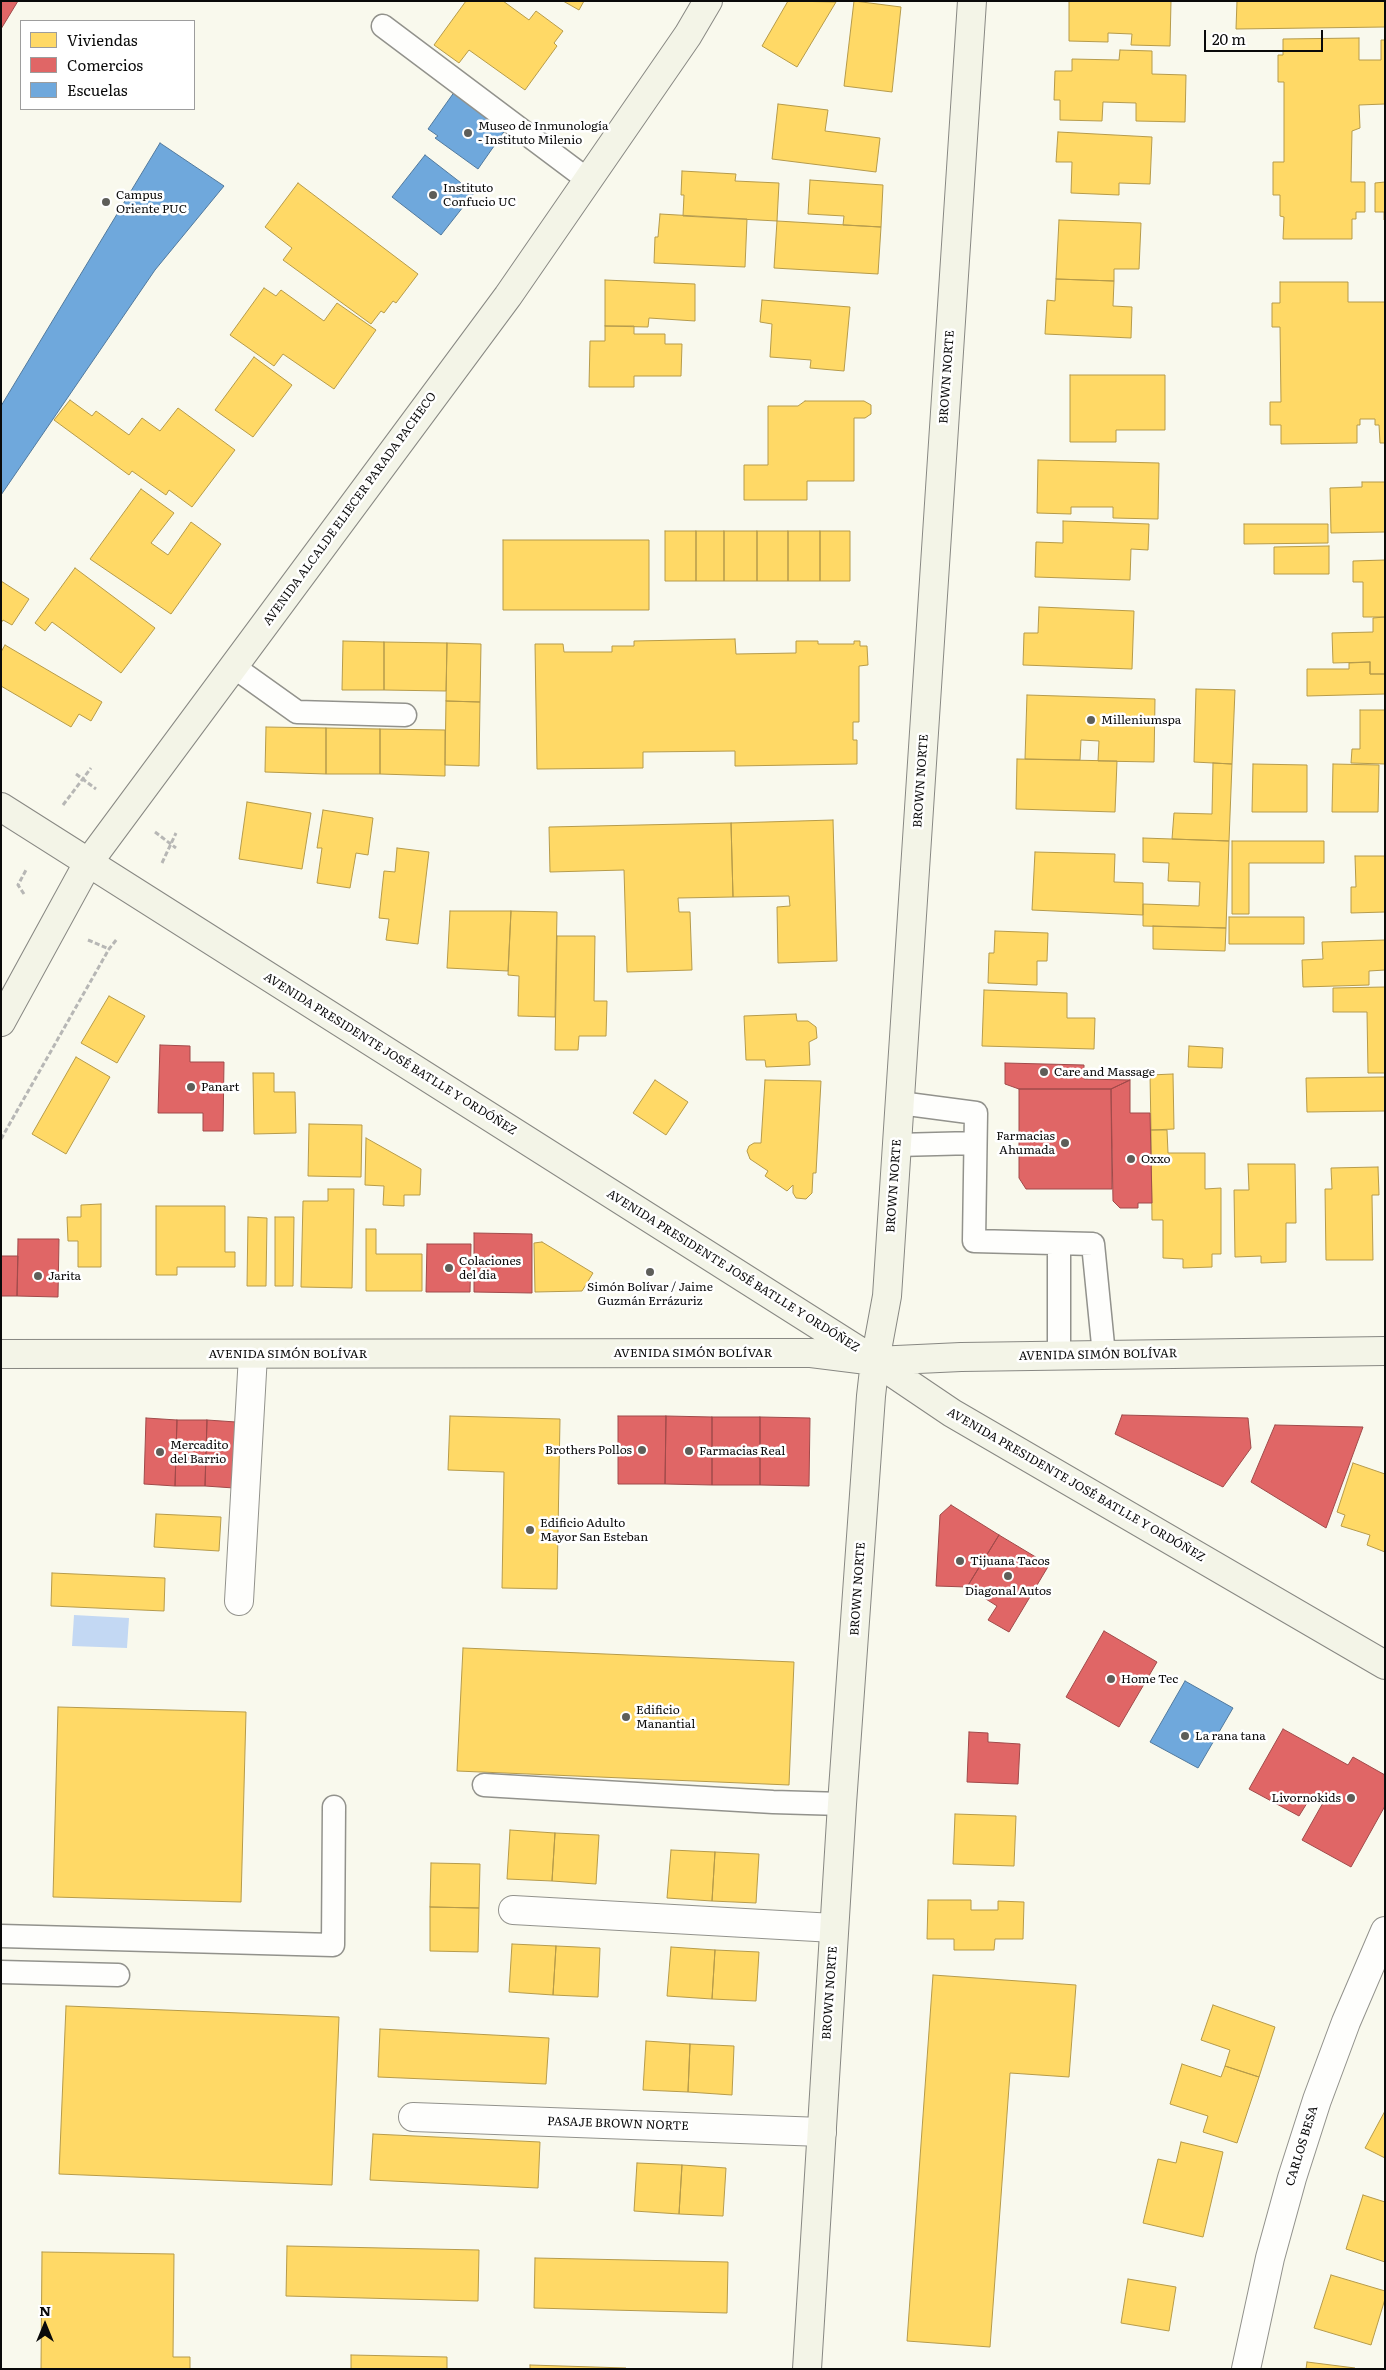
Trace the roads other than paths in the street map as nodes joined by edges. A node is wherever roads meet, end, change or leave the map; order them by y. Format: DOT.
graph roads {
  1 [pos="708,1"];
  2 [pos="972,1"];
  3 [pos="382,26"];
  4 [pos="588,180"];
  5 [pos="234,667"];
  6 [pos="404,715"];
  7 [pos="1,807"];
  8 [pos="88,864"];
  9 [pos="1,1022"];
  10 [pos="900,1103"];
  11 [pos="975,1144"];
  12 [pos="897,1145"];
  13 [pos="1059,1244"];
  14 [pos="1385,1352"];
  15 [pos="1,1354"];
  16 [pos="253,1355"];
  17 [pos="1059,1355"];
  18 [pos="1104,1355"];
  19 [pos="874,1360"];
  20 [pos="238,1600"];
  21 [pos="1385,1665"];
  22 [pos="484,1785"];
  23 [pos="842,1804"];
  24 [pos="334,1807"];
  25 [pos="513,1910"];
  26 [pos="834,1928"];
  27 [pos="1385,1931"];
  28 [pos="1,1936"];
  29 [pos="1,1972"];
  30 [pos="118,1975"];
  31 [pos="413,2117"];
  32 [pos="822,2132"];
  33 [pos="807,2369"];
  34 [pos="1246,2369"];
  1 -- 4 [label="street, AVENIDA ALCALDE ELIECER PARADA PACHECO"];
  2 -- 10 [label="street, BROWN NORTE"];
  3 -- 4 [label="lane"];
  4 -- 5 [label="street, AVENIDA ALCALDE ELIECER PARADA PACHECO"];
  5 -- 6 [label="lane"];
  5 -- 8 [label="street, AVENIDA ALCALDE ELIECER PARADA PACHECO"];
  7 -- 8 [label="street, AVENIDA PRESIDENTE JOSÉ BATLLE Y ORDÓÑEZ"];
  8 -- 9 [label="street, AVENIDA ALCALDE ELIECER PARADA PACHECO"];
  8 -- 19 [label="street, AVENIDA PRESIDENTE JOSÉ BATLLE Y ORDÓÑEZ"];
  10 -- 11 [label="lane"];
  10 -- 12 [label="street, BROWN NORTE"];
  11 -- 12 [label="lane"];
  11 -- 13 [label="lane"];
  12 -- 19 [label="street, BROWN NORTE"];
  13 -- 17 [label="lane"];
  13 -- 18 [label="lane"];
  14 -- 18 [label="street, AVENIDA SIMÓN BOLÍVAR"];
  15 -- 16 [label="street, AVENIDA SIMÓN BOLÍVAR"];
  16 -- 19 [label="street, AVENIDA SIMÓN BOLÍVAR"];
  16 -- 20 [label="street"];
  17 -- 18 [label="street, AVENIDA SIMÓN BOLÍVAR"];
  17 -- 19 [label="street, AVENIDA SIMÓN BOLÍVAR"];
  19 -- 21 [label="street, AVENIDA PRESIDENTE JOSÉ BATLLE Y ORDÓÑEZ"];
  19 -- 23 [label="street, BROWN NORTE"];
  22 -- 23 [label="lane"];
  23 -- 26 [label="street, BROWN NORTE"];
  24 -- 28 [label="lane"];
  25 -- 26 [label="street"];
  26 -- 32 [label="street, BROWN NORTE"];
  27 -- 34 [label="street, CARLOS BESA"];
  29 -- 30 [label="lane"];
  31 -- 32 [label="street, PASAJE BROWN NORTE"];
  32 -- 33 [label="street, BROWN NORTE"];
}
